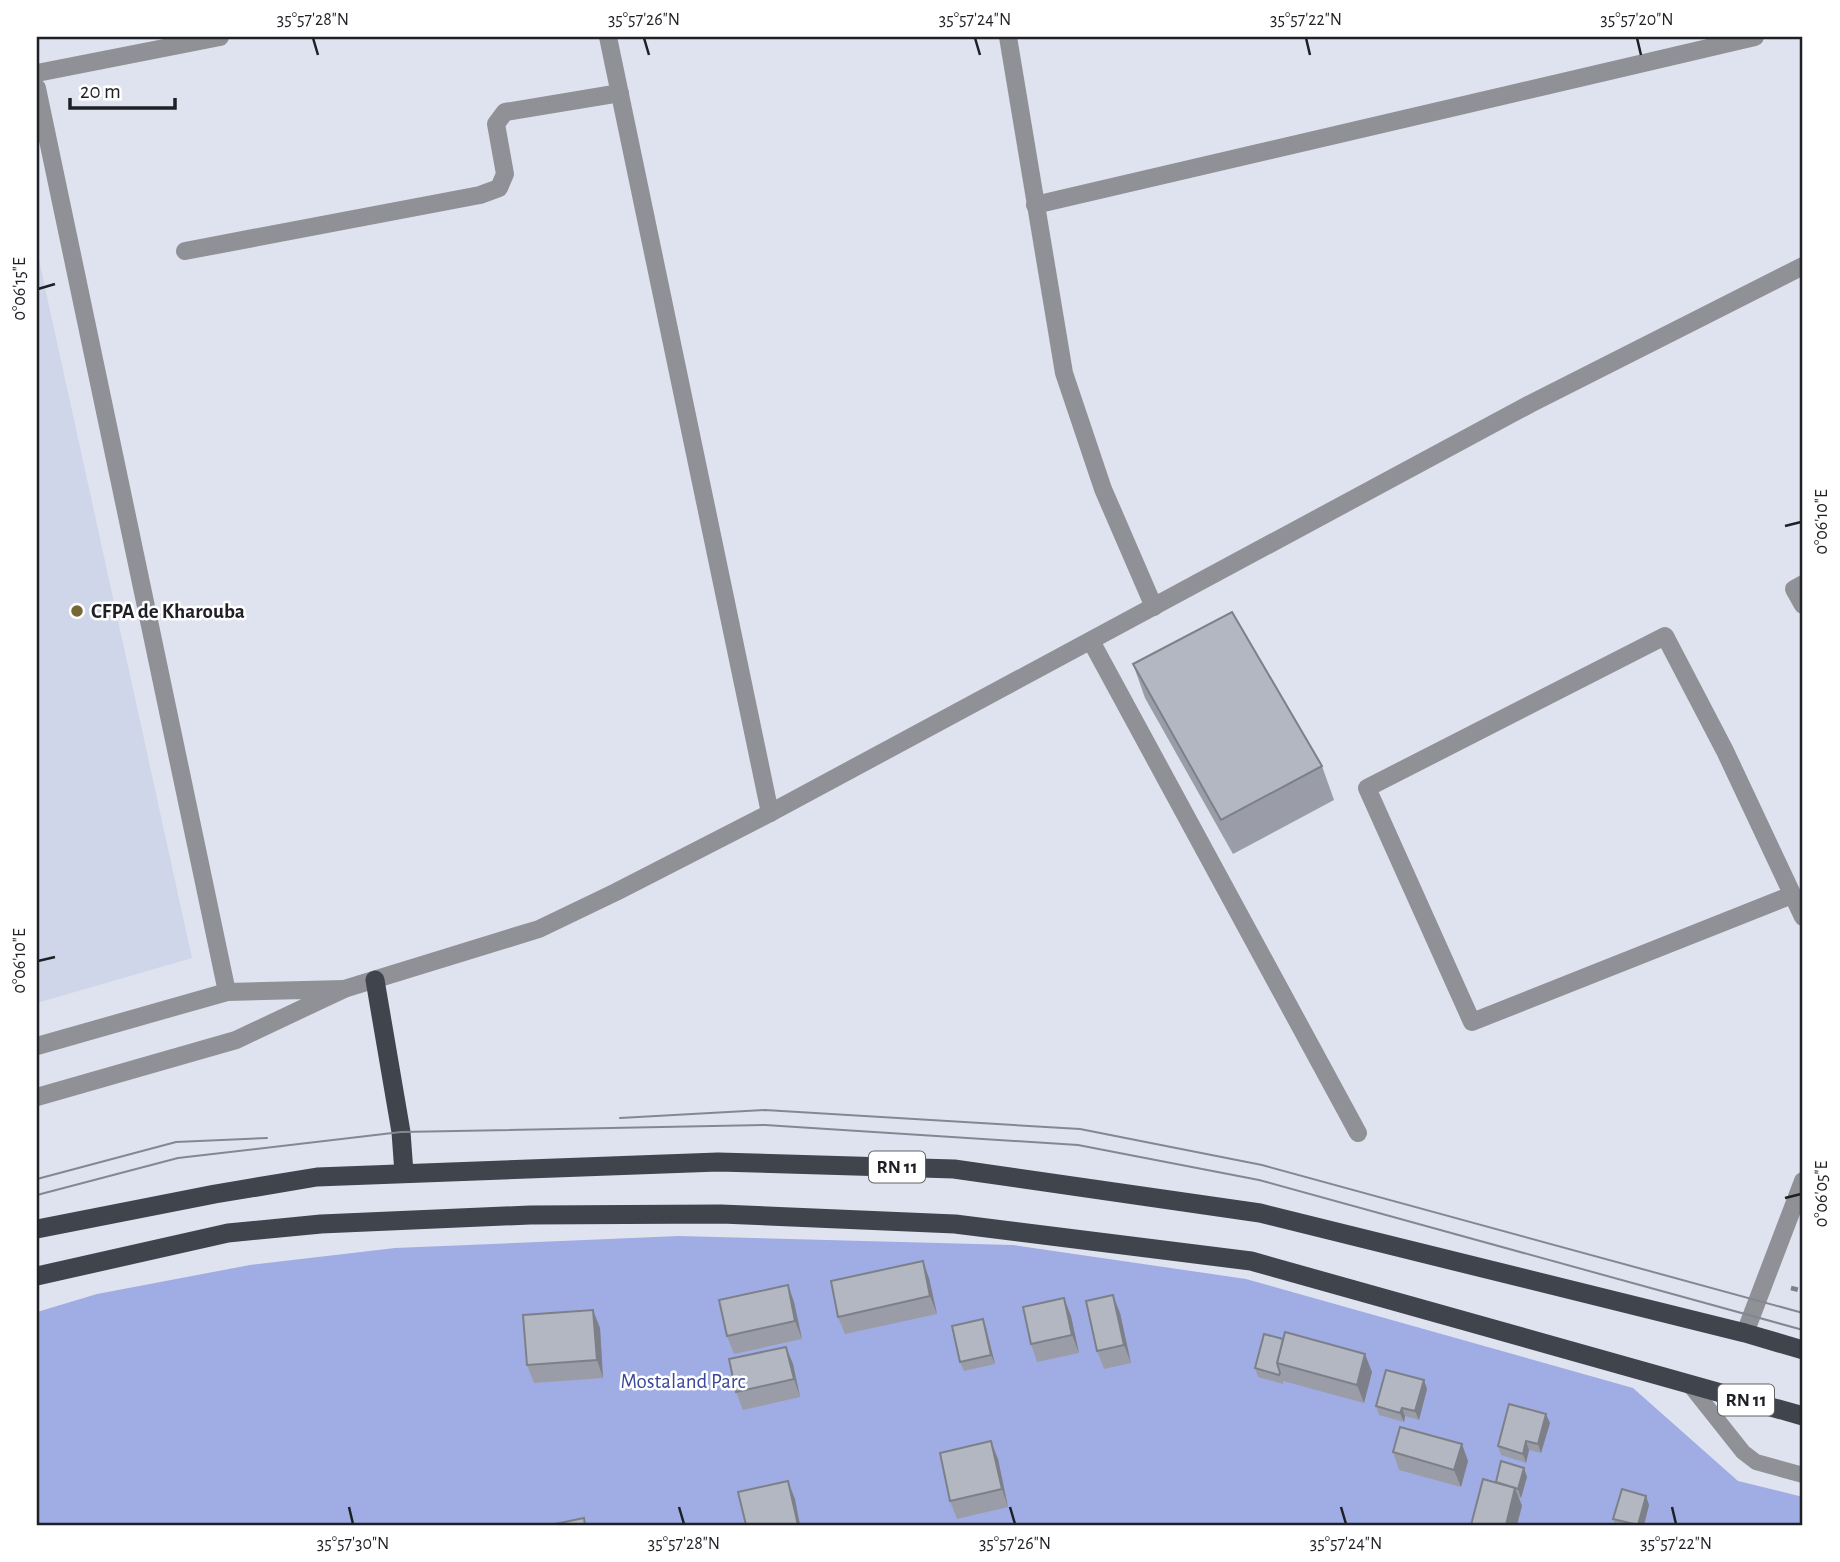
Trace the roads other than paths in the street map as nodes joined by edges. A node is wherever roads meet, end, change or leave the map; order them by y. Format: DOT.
graph roads {
  1 [pos="220,37"];
  2 [pos="608,37"];
  3 [pos="1008,37"];
  4 [pos="1755,37"];
  5 [pos="37,74"];
  6 [pos="37,88"];
  7 [pos="620,93"];
  8 [pos="1035,205"];
  9 [pos="185,251"];
  10 [pos="1803,266"];
  11 [pos="1803,584"];
  12 [pos="1803,605"];
  13 [pos="1154,607"];
  14 [pos="1091,641"];
  15 [pos="770,813"];
  16 [pos="1792,895"];
  17 [pos="1803,917"];
  18 [pos="375,980"];
  19 [pos="344,989"];
  20 [pos="227,992"];
  21 [pos="37,1046"];
  22 [pos="37,1097"];
  23 [pos="1358,1133"];
  24 [pos="404,1173"];
  25 [pos="1803,1181"];
  26 [pos="37,1229"];
  27 [pos="37,1276"];
  28 [pos="1745,1333"];
  29 [pos="1803,1350"];
  30 [pos="1689,1384"];
  31 [pos="1803,1416"];
  32 [pos="1803,1475"];
  1 -- 5 [label="street"];
  2 -- 7 [label="street"];
  3 -- 8 [label="street"];
  4 -- 8 [label="street"];
  6 -- 20 [label="street"];
  7 -- 9 [label="street"];
  7 -- 15 [label="street"];
  8 -- 13 [label="street"];
  10 -- 13 [label="street"];
  11 -- 12 [label="street"];
  13 -- 14 [label="street"];
  14 -- 15 [label="street"];
  14 -- 23 [label="street"];
  15 -- 18 [label="street"];
  16 -- 16 [label="street"];
  16 -- 17 [label="street"];
  18 -- 19 [label="street"];
  18 -- 24 [label="highway"];
  19 -- 20 [label="street"];
  19 -- 22 [label="street"];
  20 -- 21 [label="street"];
  24 -- 26 [label="highway, RN 11"];
  24 -- 28 [label="highway, RN 11"];
  25 -- 28 [label="street"];
  27 -- 30 [label="highway, RN 11"];
  28 -- 29 [label="highway, RN 11"];
  30 -- 31 [label="highway, RN 11"];
  30 -- 32 [label="lane"];
}
